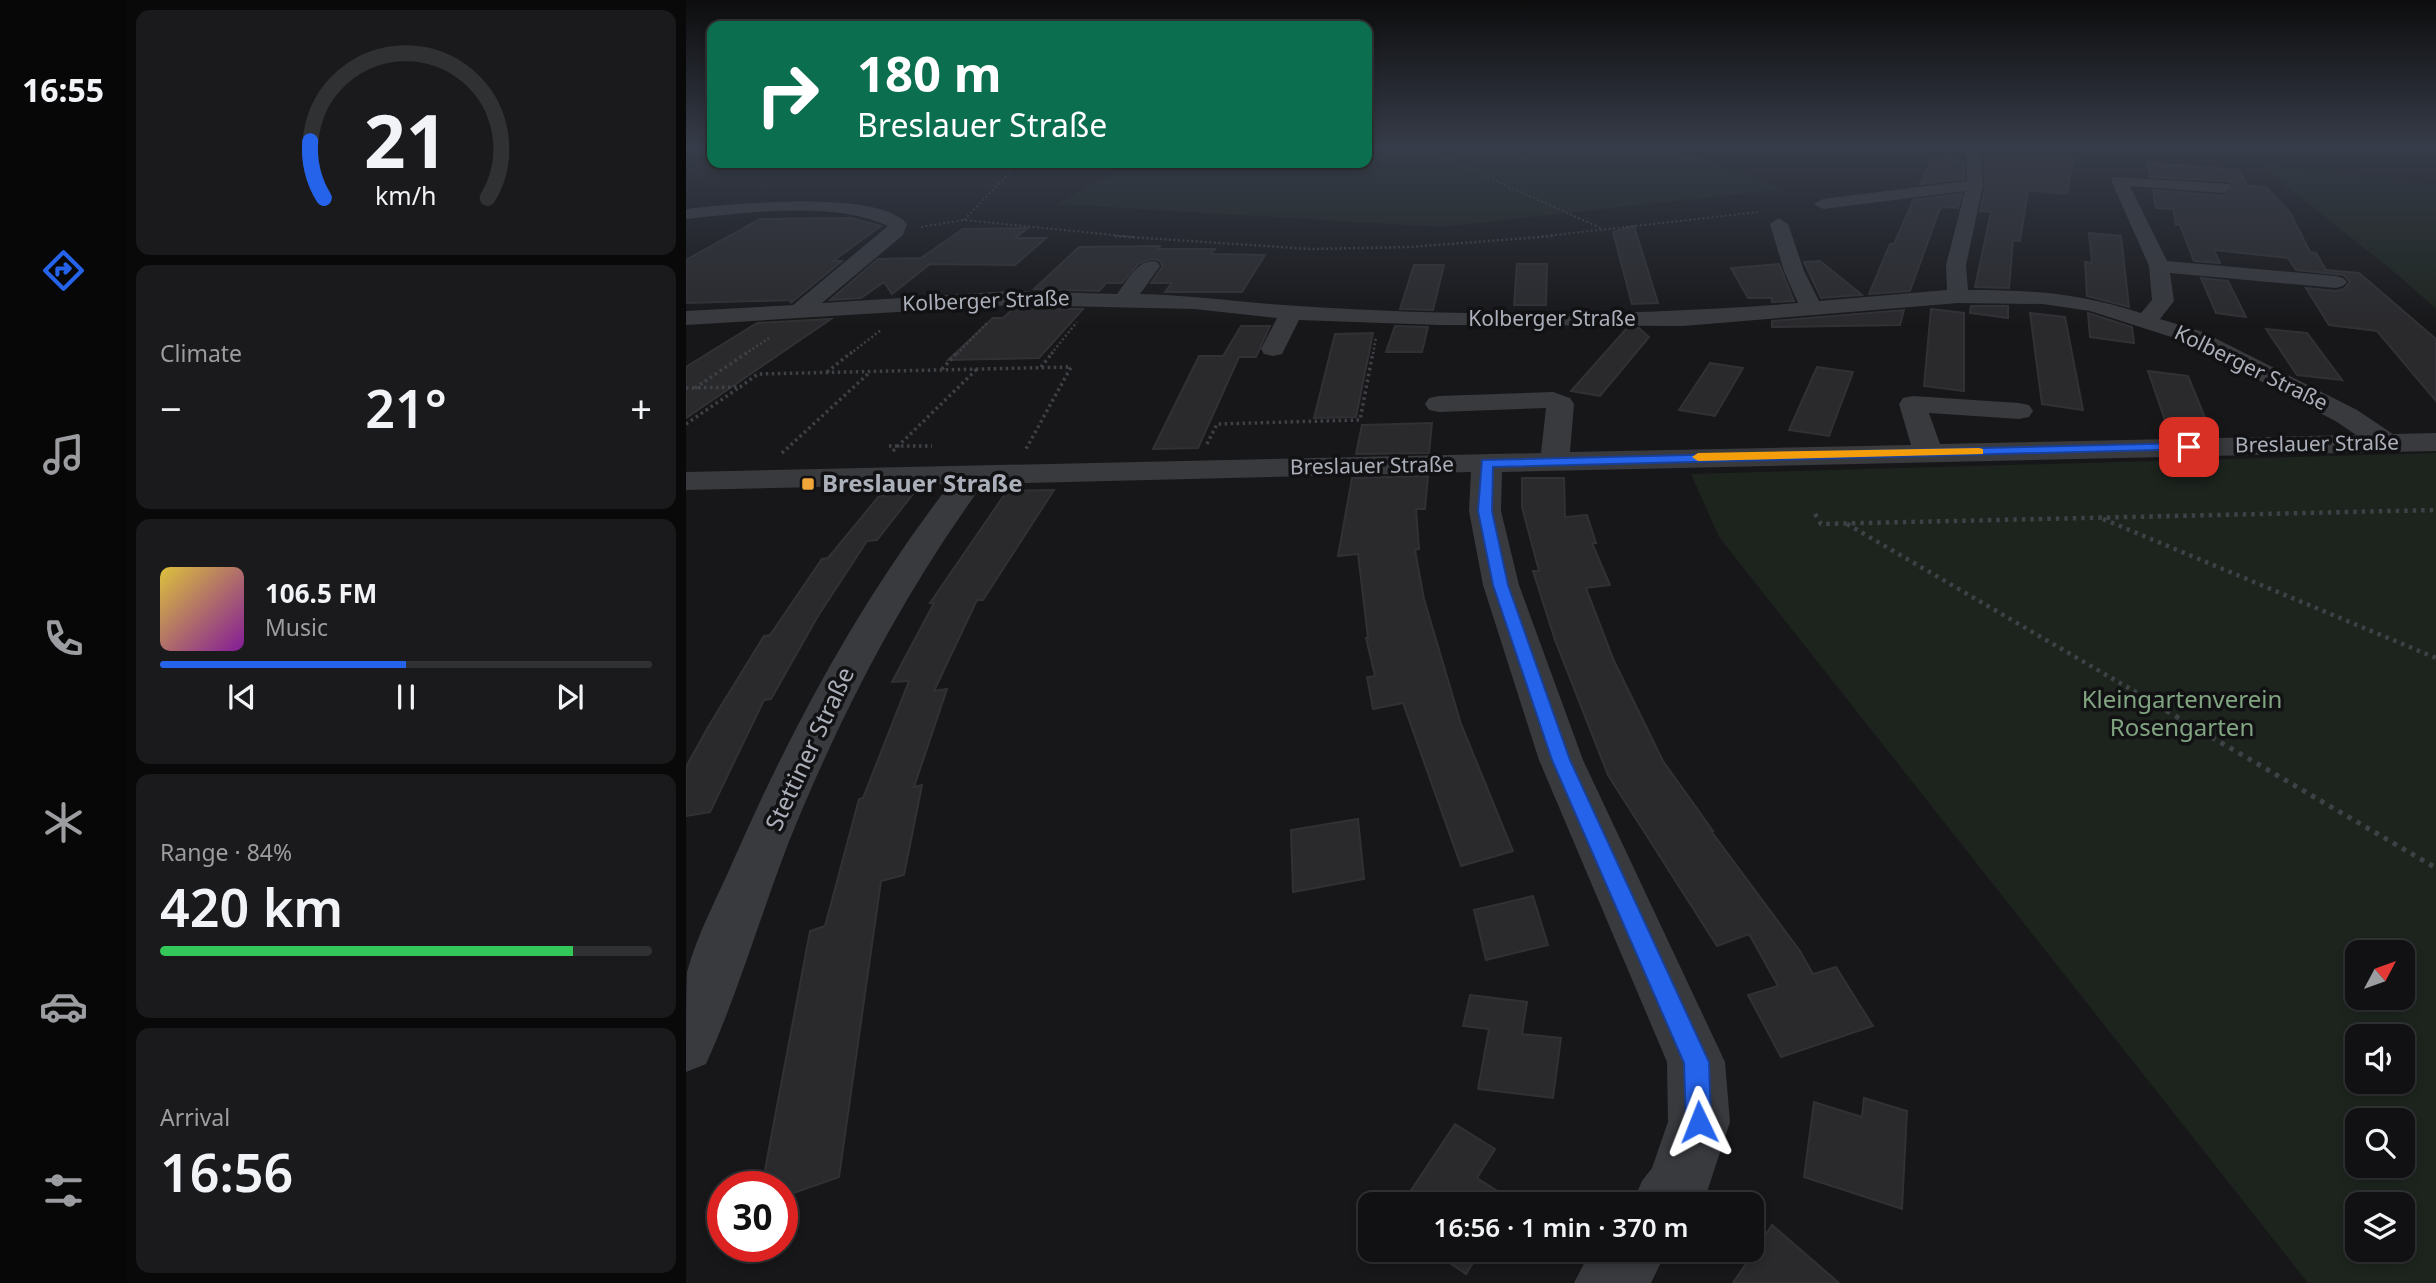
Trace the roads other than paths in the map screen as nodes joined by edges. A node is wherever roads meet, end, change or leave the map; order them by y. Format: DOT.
graph roads {
  1 [pos="1970,206"];
  2 [pos="2132,206"];
  3 [pos="706,212"];
  4 [pos="686,214"];
  5 [pos="686,222"];
  6 [pos="1779,224"];
  7 [pos="2156,259"];
  8 [pos="2239,262"];
  9 [pos="1150,266"];
  10 [pos="2336,282"];
  11 [pos="1958,296"];
  12 [pos="1124,300"];
  13 [pos="801,309"];
  14 [pos="1812,309"];
  15 [pos="1291,312"];
  16 [pos="686,318"];
  17 [pos="2147,320"];
  18 [pos="1273,349"];
  19 [pos="1439,404"];
  20 [pos="2020,411"];
  21 [pos="2385,442"];
  22 [pos="2436,442"];
  23 [pos="1929,452"];
  24 [pos="1555,461"];
  25 [pos="1487,463"];
  26 [pos="974,474"];
  27 [pos="686,481"];
  28 [pos="686,1045"];
  29 [pos="1674,1192"];
  30 [pos="1624,1262"];
  31 [pos="1609,1283"];
  1 -- 11 [label="street"];
  2 -- 7 [label="street"];
  3 -- 4 [label="street"];
  3 -- 5 [label="street"];
  3 -- 13 [label="street"];
  6 -- 14 [label="street"];
  7 -- 8 [label="street"];
  7 -- 10 [label="street"];
  7 -- 17 [label="street"];
  9 -- 12 [label="street"];
  11 -- 14 [label="street, Kolberger Straße"];
  11 -- 17 [label="street, Kolberger Straße"];
  12 -- 13 [label="street, Kolberger Straße"];
  12 -- 15 [label="street, Kolberger Straße"];
  13 -- 16 [label="street, Kolberger Straße"];
  14 -- 15 [label="street, Kolberger Straße"];
  15 -- 18 [label="street"];
  17 -- 21 [label="street, Kolberger Straße"];
  19 -- 24 [label="street"];
  20 -- 23 [label="street"];
  21 -- 22 [label="street, Breslauer Straße"];
  21 -- 23 [label="street, Breslauer Straße"];
  23 -- 24 [label="street, Breslauer Straße"];
  24 -- 25 [label="street, Breslauer Straße"];
  25 -- 26 [label="street, Breslauer Straße"];
  25 -- 29 [label="street"];
  26 -- 27 [label="street, Breslauer Straße"];
  26 -- 28 [label="street, Stettiner Straße"];
  30 -- 31 [label="street"];
}
